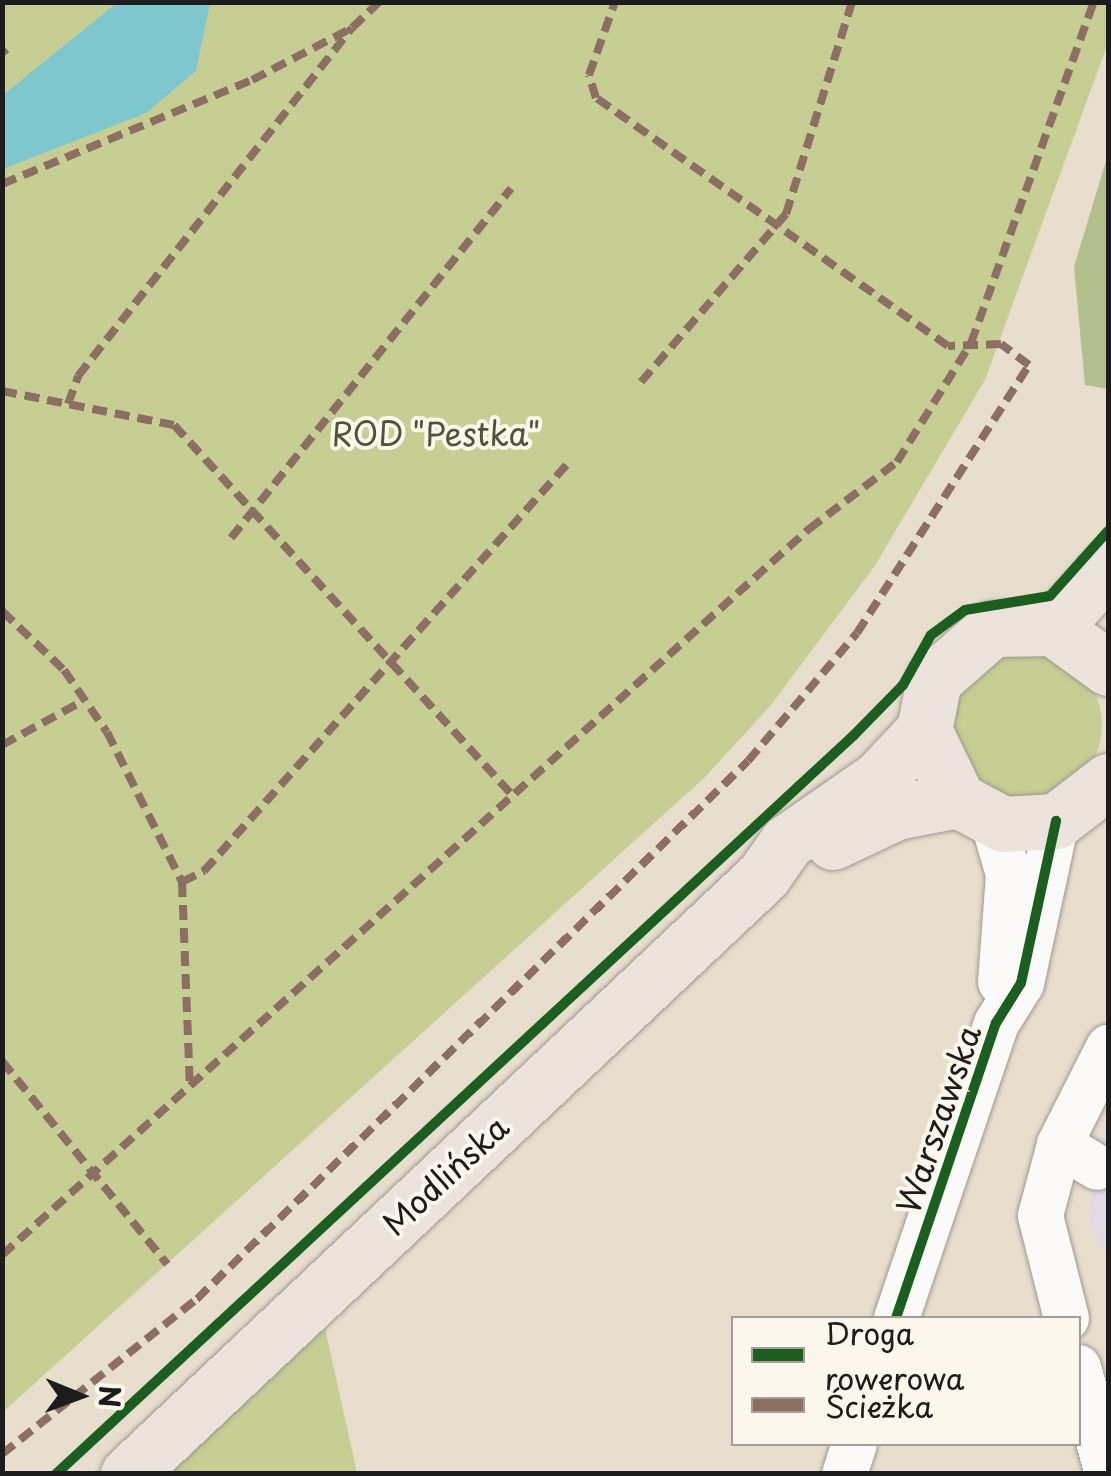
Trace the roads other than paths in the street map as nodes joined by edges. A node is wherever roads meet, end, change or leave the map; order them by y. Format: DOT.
graph roads {
  1 [pos="1108,568"];
  2 [pos="1052,628"];
  3 [pos="1108,666"];
  4 [pos="924,730"];
  5 [pos="1108,782"];
  6 [pos="975,810"];
  7 [pos="1056,821"];
  8 [pos="762,876"];
  9 [pos="996,1023"];
  10 [pos="1108,1047"];
  11 [pos="1058,1144"];
  12 [pos="1097,1168"];
  13 [pos="897,1316"];
  14 [pos="1065,1316"];
  15 [pos="1081,1379"];
  16 [pos="853,1446"];
  17 [pos="128,1474"];
  18 [pos="844,1474"];
  19 [pos="1108,1474"];
  1 -- 2 [label="main road"];
  2 -- 3 [label="main road"];
  2 -- 4 [label="main road"];
  4 -- 6 [label="main road"];
  4 -- 8 [label="main road, Modlińska"];
  5 -- 7 [label="main road"];
  6 -- 7 [label="main road, Modlińska"];
  6 -- 8 [label="main road, Modlińska"];
  6 -- 9 [label="street, Warszawska"];
  7 -- 9 [label="street, Warszawska"];
  8 -- 17 [label="main road, Modlińska"];
  9 -- 13 [label="street, Warszawska"];
  10 -- 11 [label="street"];
  11 -- 12 [label="street"];
  11 -- 14 [label="street"];
  15 -- 19 [label="street"];
  16 -- 18 [label="street"];
}
